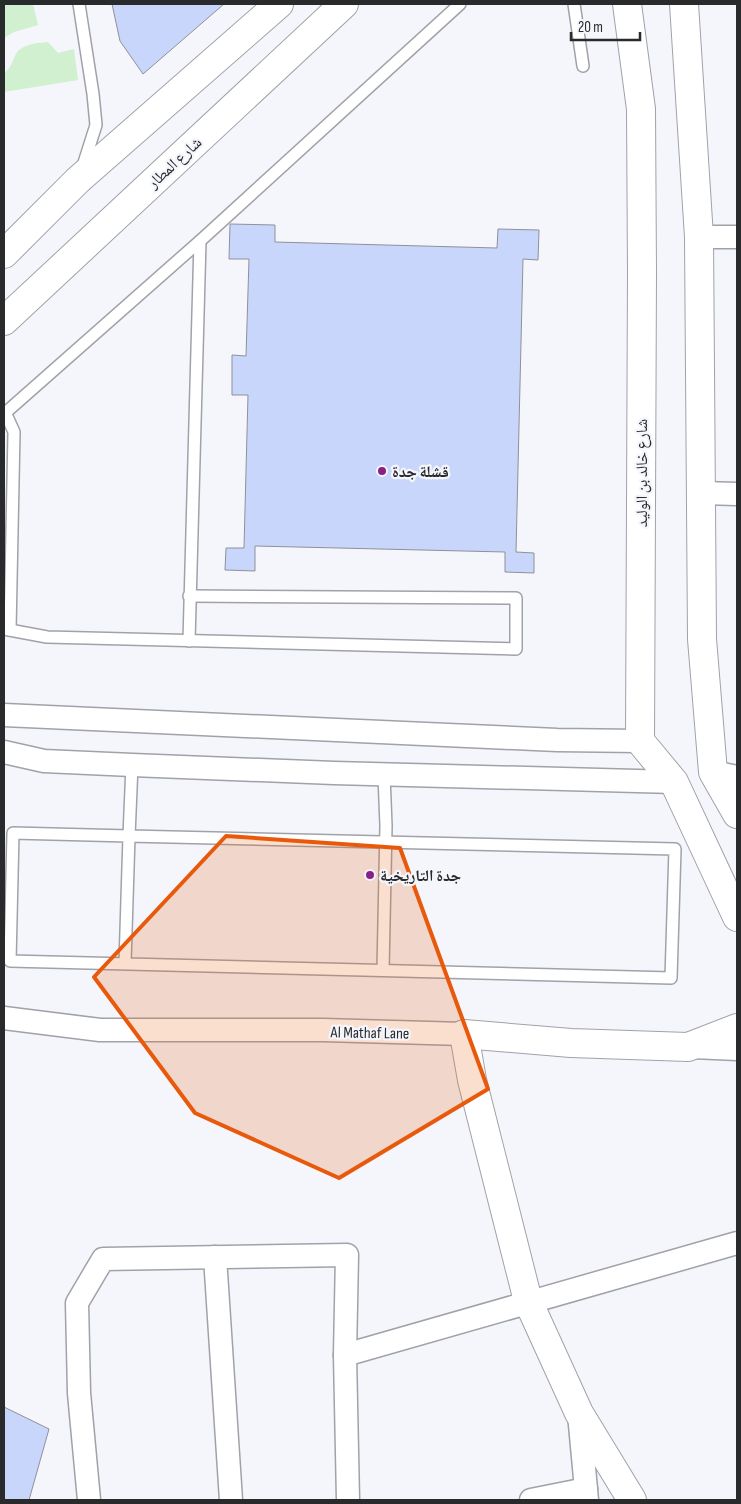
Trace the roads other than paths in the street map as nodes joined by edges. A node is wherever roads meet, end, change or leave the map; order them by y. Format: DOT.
graph roads {
  1 [pos="79,4"];
  2 [pos="279,4"];
  3 [pos="344,4"];
  4 [pos="460,4"];
  5 [pos="574,4"];
  6 [pos="627,4"];
  7 [pos="684,4"];
  8 [pos="583,66"];
  9 [pos="78,180"];
  10 [pos="699,236"];
  11 [pos="737,237"];
  12 [pos="200,241"];
  13 [pos="4,254"];
  14 [pos="4,321"];
  15 [pos="5,413"];
  16 [pos="702,493"];
  17 [pos="737,494"];
  18 [pos="189,596"];
  19 [pos="7,629"];
  20 [pos="189,641"];
  21 [pos="4,714"];
  22 [pos="640,741"];
  23 [pos="4,752"];
  24 [pos="132,765"];
  25 [pos="725,774"];
  26 [pos="384,775"];
  27 [pos="674,782"];
  28 [pos="737,814"];
  29 [pos="129,836"];
  30 [pos="385,842"];
  31 [pos="737,917"];
  32 [pos="125,963"];
  33 [pos="383,970"];
  34 [pos="4,1018"];
  35 [pos="737,1028"];
  36 [pos="464,1034"];
  37 [pos="688,1047"];
  38 [pos="737,1049"];
  39 [pos="737,1244"];
  40 [pos="214,1257"];
  41 [pos="528,1302"];
  42 [pos="345,1355"];
  43 [pos="579,1413"];
  44 [pos="587,1495"];
  45 [pos="89,1500"];
  46 [pos="231,1500"];
  47 [pos="348,1500"];
  48 [pos="531,1500"];
  49 [pos="632,1500"];
  1 -- 9 [label="lane"];
  2 -- 9 [label="main road"];
  3 -- 14 [label="main road, شارع المطار"];
  4 -- 12 [label="lane"];
  5 -- 8 [label="lane"];
  6 -- 22 [label="main road, شارع خالد بن الوليد"];
  7 -- 10 [label="main road"];
  9 -- 13 [label="main road"];
  10 -- 11 [label="street"];
  10 -- 16 [label="main road"];
  12 -- 15 [label="lane"];
  12 -- 18 [label="lane"];
  15 -- 19 [label="lane"];
  16 -- 17 [label="street"];
  16 -- 25 [label="main road"];
  18 -- 20 [label="lane"];
  18 -- 20 [label="lane"];
  19 -- 20 [label="lane"];
  21 -- 22 [label="street"];
  22 -- 27 [label="main road"];
  23 -- 24 [label="street"];
  24 -- 26 [label="street"];
  24 -- 29 [label="lane"];
  25 -- 28 [label="main road"];
  26 -- 27 [label="street"];
  26 -- 30 [label="lane"];
  27 -- 31 [label="main road"];
  29 -- 30 [label="lane"];
  29 -- 32 [label="lane"];
  29 -- 32 [label="lane"];
  30 -- 33 [label="lane"];
  30 -- 33 [label="lane"];
  32 -- 33 [label="lane"];
  34 -- 36 [label="street, Al Mathaf Lane"];
  35 -- 37 [label="main road"];
  36 -- 37 [label="main road, Al Mathaf Lane"];
  36 -- 41 [label="main road"];
  37 -- 38 [label="street, Al Mathaf Lane"];
  39 -- 41 [label="street"];
  40 -- 42 [label="street"];
  40 -- 45 [label="street"];
  40 -- 46 [label="street"];
  41 -- 42 [label="street"];
  41 -- 43 [label="main road"];
  42 -- 47 [label="street"];
  43 -- 44 [label="street"];
  43 -- 49 [label="main road"];
  44 -- 48 [label="street"];
}
